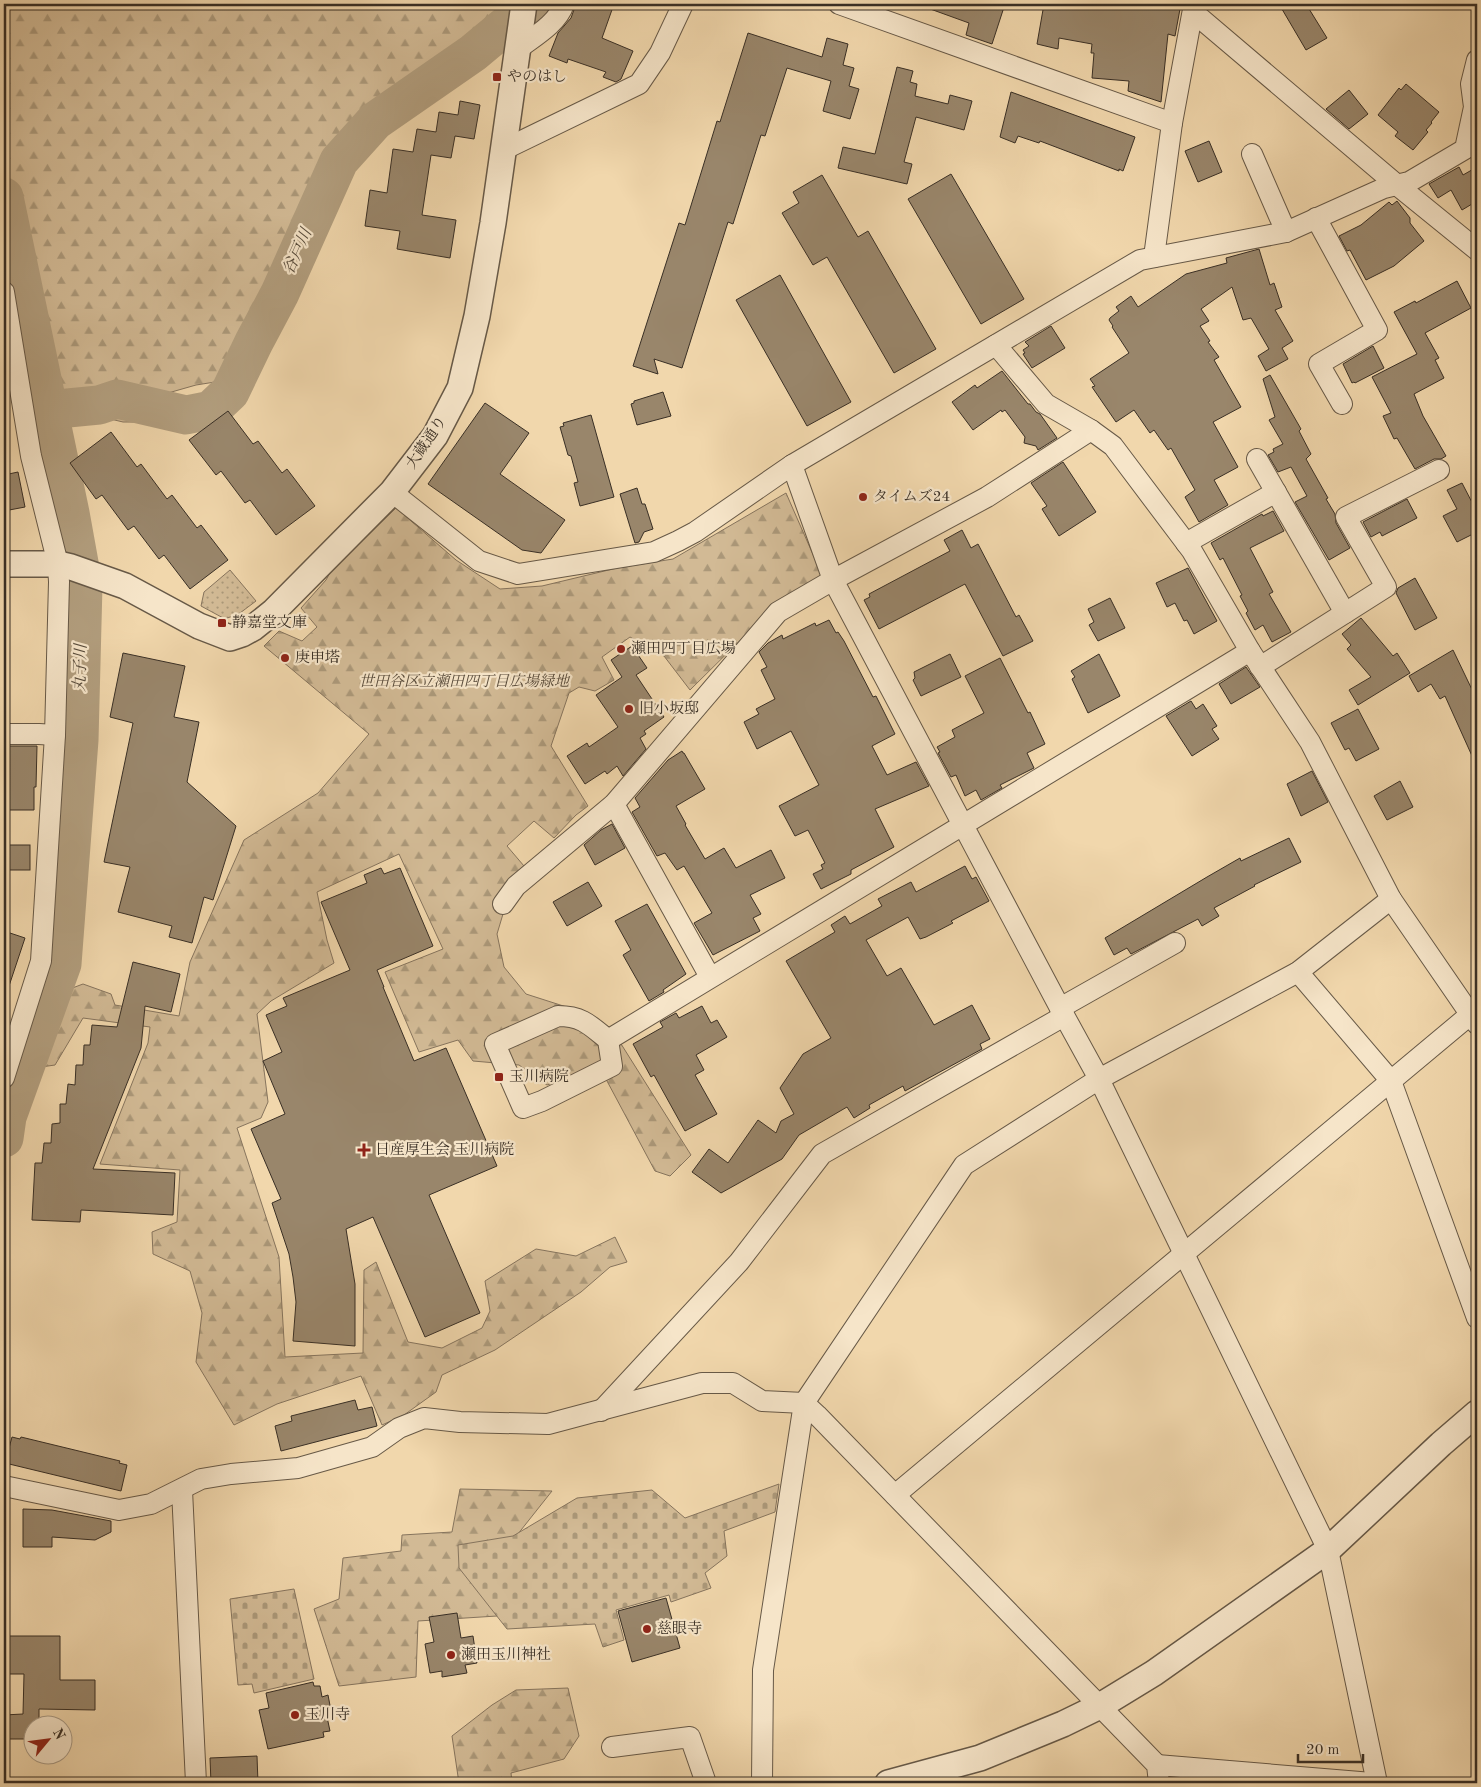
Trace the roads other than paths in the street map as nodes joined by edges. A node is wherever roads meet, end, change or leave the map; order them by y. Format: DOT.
graph roads {
  1 [pos="564,4"];
  2 [pos="683,4"];
  3 [pos="839,4"];
  4 [pos="524,7"];
  5 [pos="1194,8"];
  6 [pos="518,49"];
  7 [pos="1477,60"];
  8 [pos="1172,123"];
  9 [pos="503,150"];
  10 [pos="1252,154"];
  11 [pos="1397,185"];
  12 [pos="1316,218"];
  13 [pos="1286,232"];
  14 [pos="1477,250"];
  15 [pos="1154,258"];
  16 [pos="4,292"];
  17 [pos="996,345"];
  18 [pos="1342,404"];
  19 [pos="1091,430"];
  20 [pos="1257,459"];
  21 [pos="792,466"];
  22 [pos="1439,470"];
  23 [pos="392,492"];
  24 [pos="1276,492"];
  25 [pos="1186,543"];
  26 [pos="4,564"];
  27 [pos="72,568"];
  28 [pos="833,580"];
  29 [pos="1345,613"];
  30 [pos="1255,659"];
  31 [pos="4,734"];
  32 [pos="55,735"];
  33 [pos="614,804"];
  34 [pos="964,824"];
  35 [pos="1391,899"];
  36 [pos="503,904"];
  37 [pos="1174,944"];
  38 [pos="1298,972"];
  39 [pos="710,977"];
  40 [pos="1062,1012"];
  41 [pos="1474,1019"];
  42 [pos="608,1040"];
  43 [pos="4,1078"];
  44 [pos="1099,1079"];
  45 [pos="1391,1081"];
  46 [pos="1184,1254"];
  47 [pos="1477,1318"];
  48 [pos="804,1403"];
  49 [pos="601,1411"];
  50 [pos="1477,1413"];
  51 [pos="4,1486"];
  52 [pos="182,1490"];
  53 [pos="896,1495"];
  54 [pos="1328,1550"];
  55 [pos="1100,1706"];
  56 [pos="612,1747"];
  57 [pos="1158,1774"];
  58 [pos="196,1783"];
  59 [pos="706,1783"];
  60 [pos="762,1783"];
  61 [pos="888,1783"];
  62 [pos="1372,1783"];
  63 [pos="1376,1783"];
  1 -- 6 [label="street"];
  2 -- 9 [label="street"];
  3 -- 8 [label="street"];
  4 -- 6 [label="street, 大蔵通り"];
  5 -- 8 [label="street"];
  5 -- 11 [label="street"];
  6 -- 9 [label="street, 大蔵通り"];
  7 -- 11 [label="street"];
  8 -- 15 [label="street"];
  9 -- 23 [label="street, 大蔵通り"];
  10 -- 13 [label="street"];
  11 -- 12 [label="street"];
  11 -- 14 [label="street"];
  12 -- 13 [label="street"];
  12 -- 18 [label="street"];
  13 -- 15 [label="street"];
  15 -- 17 [label="street"];
  16 -- 27 [label="street"];
  17 -- 19 [label="street"];
  17 -- 21 [label="street"];
  19 -- 25 [label="street"];
  19 -- 28 [label="street"];
  20 -- 24 [label="street"];
  21 -- 23 [label="street"];
  21 -- 28 [label="street"];
  22 -- 29 [label="street"];
  23 -- 27 [label="street, 大蔵通り"];
  24 -- 25 [label="street"];
  24 -- 29 [label="street"];
  25 -- 30 [label="street"];
  26 -- 27 [label="street, 大蔵通り"];
  27 -- 32 [label="street"];
  28 -- 33 [label="street"];
  28 -- 34 [label="street"];
  29 -- 30 [label="street"];
  30 -- 34 [label="street"];
  30 -- 35 [label="street"];
  31 -- 32 [label="street"];
  32 -- 43 [label="street"];
  33 -- 36 [label="street"];
  33 -- 39 [label="street"];
  34 -- 39 [label="street"];
  34 -- 40 [label="street"];
  35 -- 38 [label="street"];
  35 -- 41 [label="street"];
  37 -- 40 [label="street"];
  38 -- 44 [label="street"];
  38 -- 45 [label="street"];
  39 -- 42 [label="street"];
  40 -- 44 [label="street"];
  40 -- 49 [label="street"];
  41 -- 45 [label="street"];
  42 -- 42 [label="street"];
  44 -- 46 [label="street"];
  44 -- 48 [label="street"];
  45 -- 46 [label="street"];
  45 -- 47 [label="street"];
  46 -- 53 [label="street"];
  46 -- 54 [label="street"];
  48 -- 49 [label="street"];
  48 -- 53 [label="street"];
  48 -- 60 [label="street"];
  49 -- 52 [label="street"];
  50 -- 54 [label="street"];
  51 -- 52 [label="street"];
  52 -- 58 [label="street"];
  53 -- 55 [label="street"];
  54 -- 55 [label="street"];
  54 -- 63 [label="street"];
  55 -- 57 [label="street"];
  55 -- 61 [label="street"];
  56 -- 59 [label="street"];
  57 -- 62 [label="street"];
}
